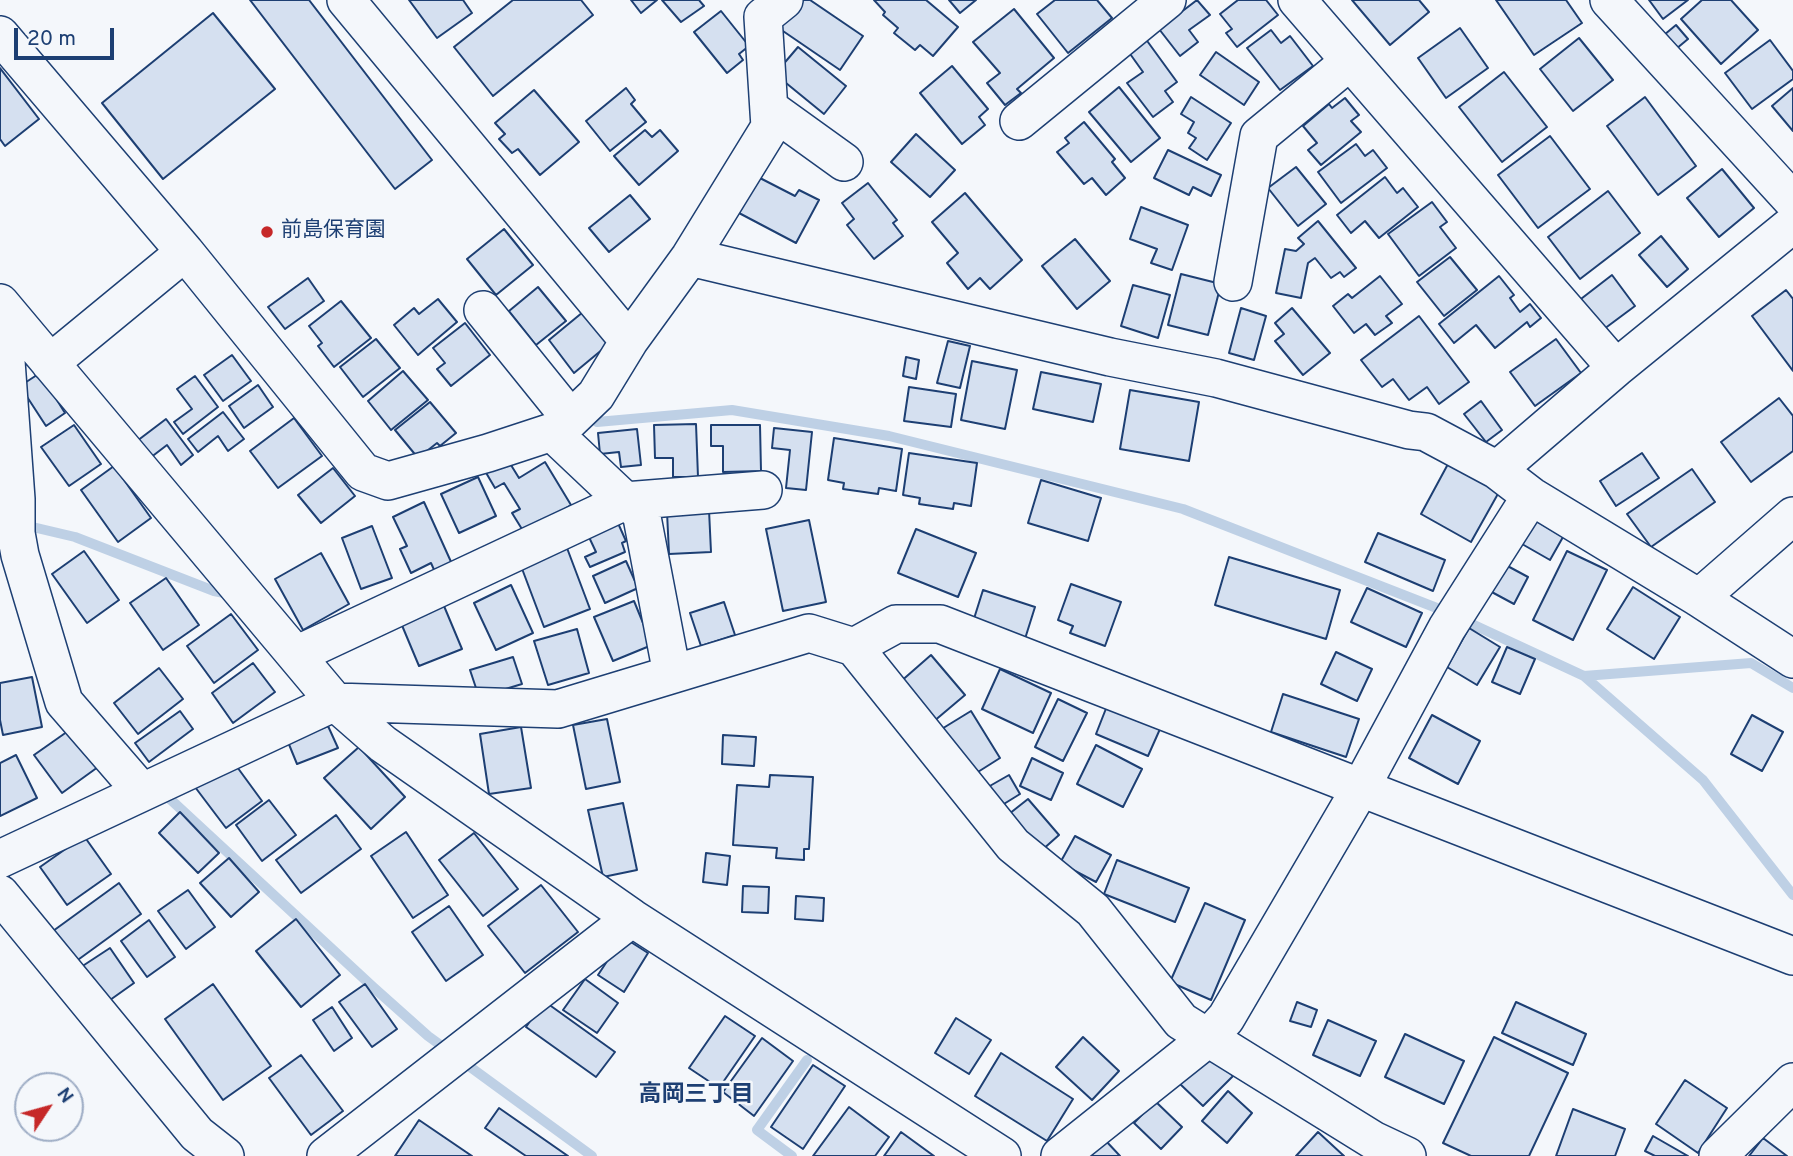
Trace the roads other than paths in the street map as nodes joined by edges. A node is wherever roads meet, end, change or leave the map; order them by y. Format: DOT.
graph roads {
  1 [pos="346,0"];
  2 [pos="784,0"];
  3 [pos="1167,0"];
  4 [pos="1297,0"];
  5 [pos="1609,0"];
  6 [pos="0,35"];
  7 [pos="1349,62"];
  8 [pos="769,108"];
  9 [pos="1019,121"];
  10 [pos="844,162"];
  11 [pos="1793,201"];
  12 [pos="1793,224"];
  13 [pos="185,252"];
  14 [pos="690,257"];
  15 [pos="1233,282"];
  16 [pos="1,304"];
  17 [pos="483,310"];
  18 [pos="629,341"];
  19 [pos="50,363"];
  20 [pos="1616,368"];
  21 [pos="561,425"];
  22 [pos="1497,470"];
  23 [pos="763,490"];
  24 [pos="1531,496"];
  25 [pos="625,501"];
  26 [pos="1793,516"];
  27 [pos="11,519"];
  28 [pos="1699,598"];
  29 [pos="854,647"];
  30 [pos="296,655"];
  31 [pos="1793,659"];
  32 [pos="672,674"];
  33 [pos="335,702"];
  34 [pos="1360,789"];
  35 [pos="142,792"];
  36 [pos="0,859"];
  37 [pos="0,894"];
  38 [pos="632,918"];
  39 [pos="1793,956"];
  40 [pos="1208,1038"];
  41 [pos="1793,1082"];
  42 [pos="225,1156"];
  43 [pos="326,1156"];
  44 [pos="1002,1156"];
  45 [pos="1060,1156"];
  46 [pos="1408,1156"];
  47 [pos="1718,1156"];
  1 -- 18 [label="street"];
  2 -- 8 [label="street"];
  3 -- 9 [label="street"];
  4 -- 7 [label="street"];
  5 -- 11 [label="street"];
  6 -- 13 [label="street"];
  7 -- 15 [label="street"];
  7 -- 20 [label="street"];
  8 -- 10 [label="street"];
  8 -- 14 [label="street"];
  12 -- 20 [label="street"];
  13 -- 19 [label="street"];
  13 -- 21 [label="street"];
  14 -- 18 [label="street"];
  14 -- 22 [label="street"];
  16 -- 19 [label="street"];
  16 -- 27 [label="street"];
  17 -- 21 [label="street"];
  18 -- 21 [label="street"];
  19 -- 30 [label="street"];
  20 -- 22 [label="street"];
  21 -- 25 [label="street"];
  22 -- 24 [label="street"];
  23 -- 25 [label="street"];
  24 -- 28 [label="street"];
  24 -- 34 [label="street"];
  25 -- 30 [label="street"];
  25 -- 32 [label="street"];
  26 -- 28 [label="street"];
  27 -- 35 [label="street"];
  28 -- 31 [label="street"];
  29 -- 32 [label="street"];
  29 -- 34 [label="street"];
  29 -- 40 [label="street"];
  30 -- 33 [label="street"];
  32 -- 33 [label="street"];
  33 -- 35 [label="street"];
  33 -- 38 [label="street"];
  34 -- 39 [label="street"];
  34 -- 40 [label="street"];
  35 -- 36 [label="street"];
  37 -- 42 [label="street"];
  38 -- 43 [label="street"];
  38 -- 44 [label="street"];
  40 -- 45 [label="street"];
  40 -- 46 [label="street"];
  41 -- 47 [label="street"];
}
